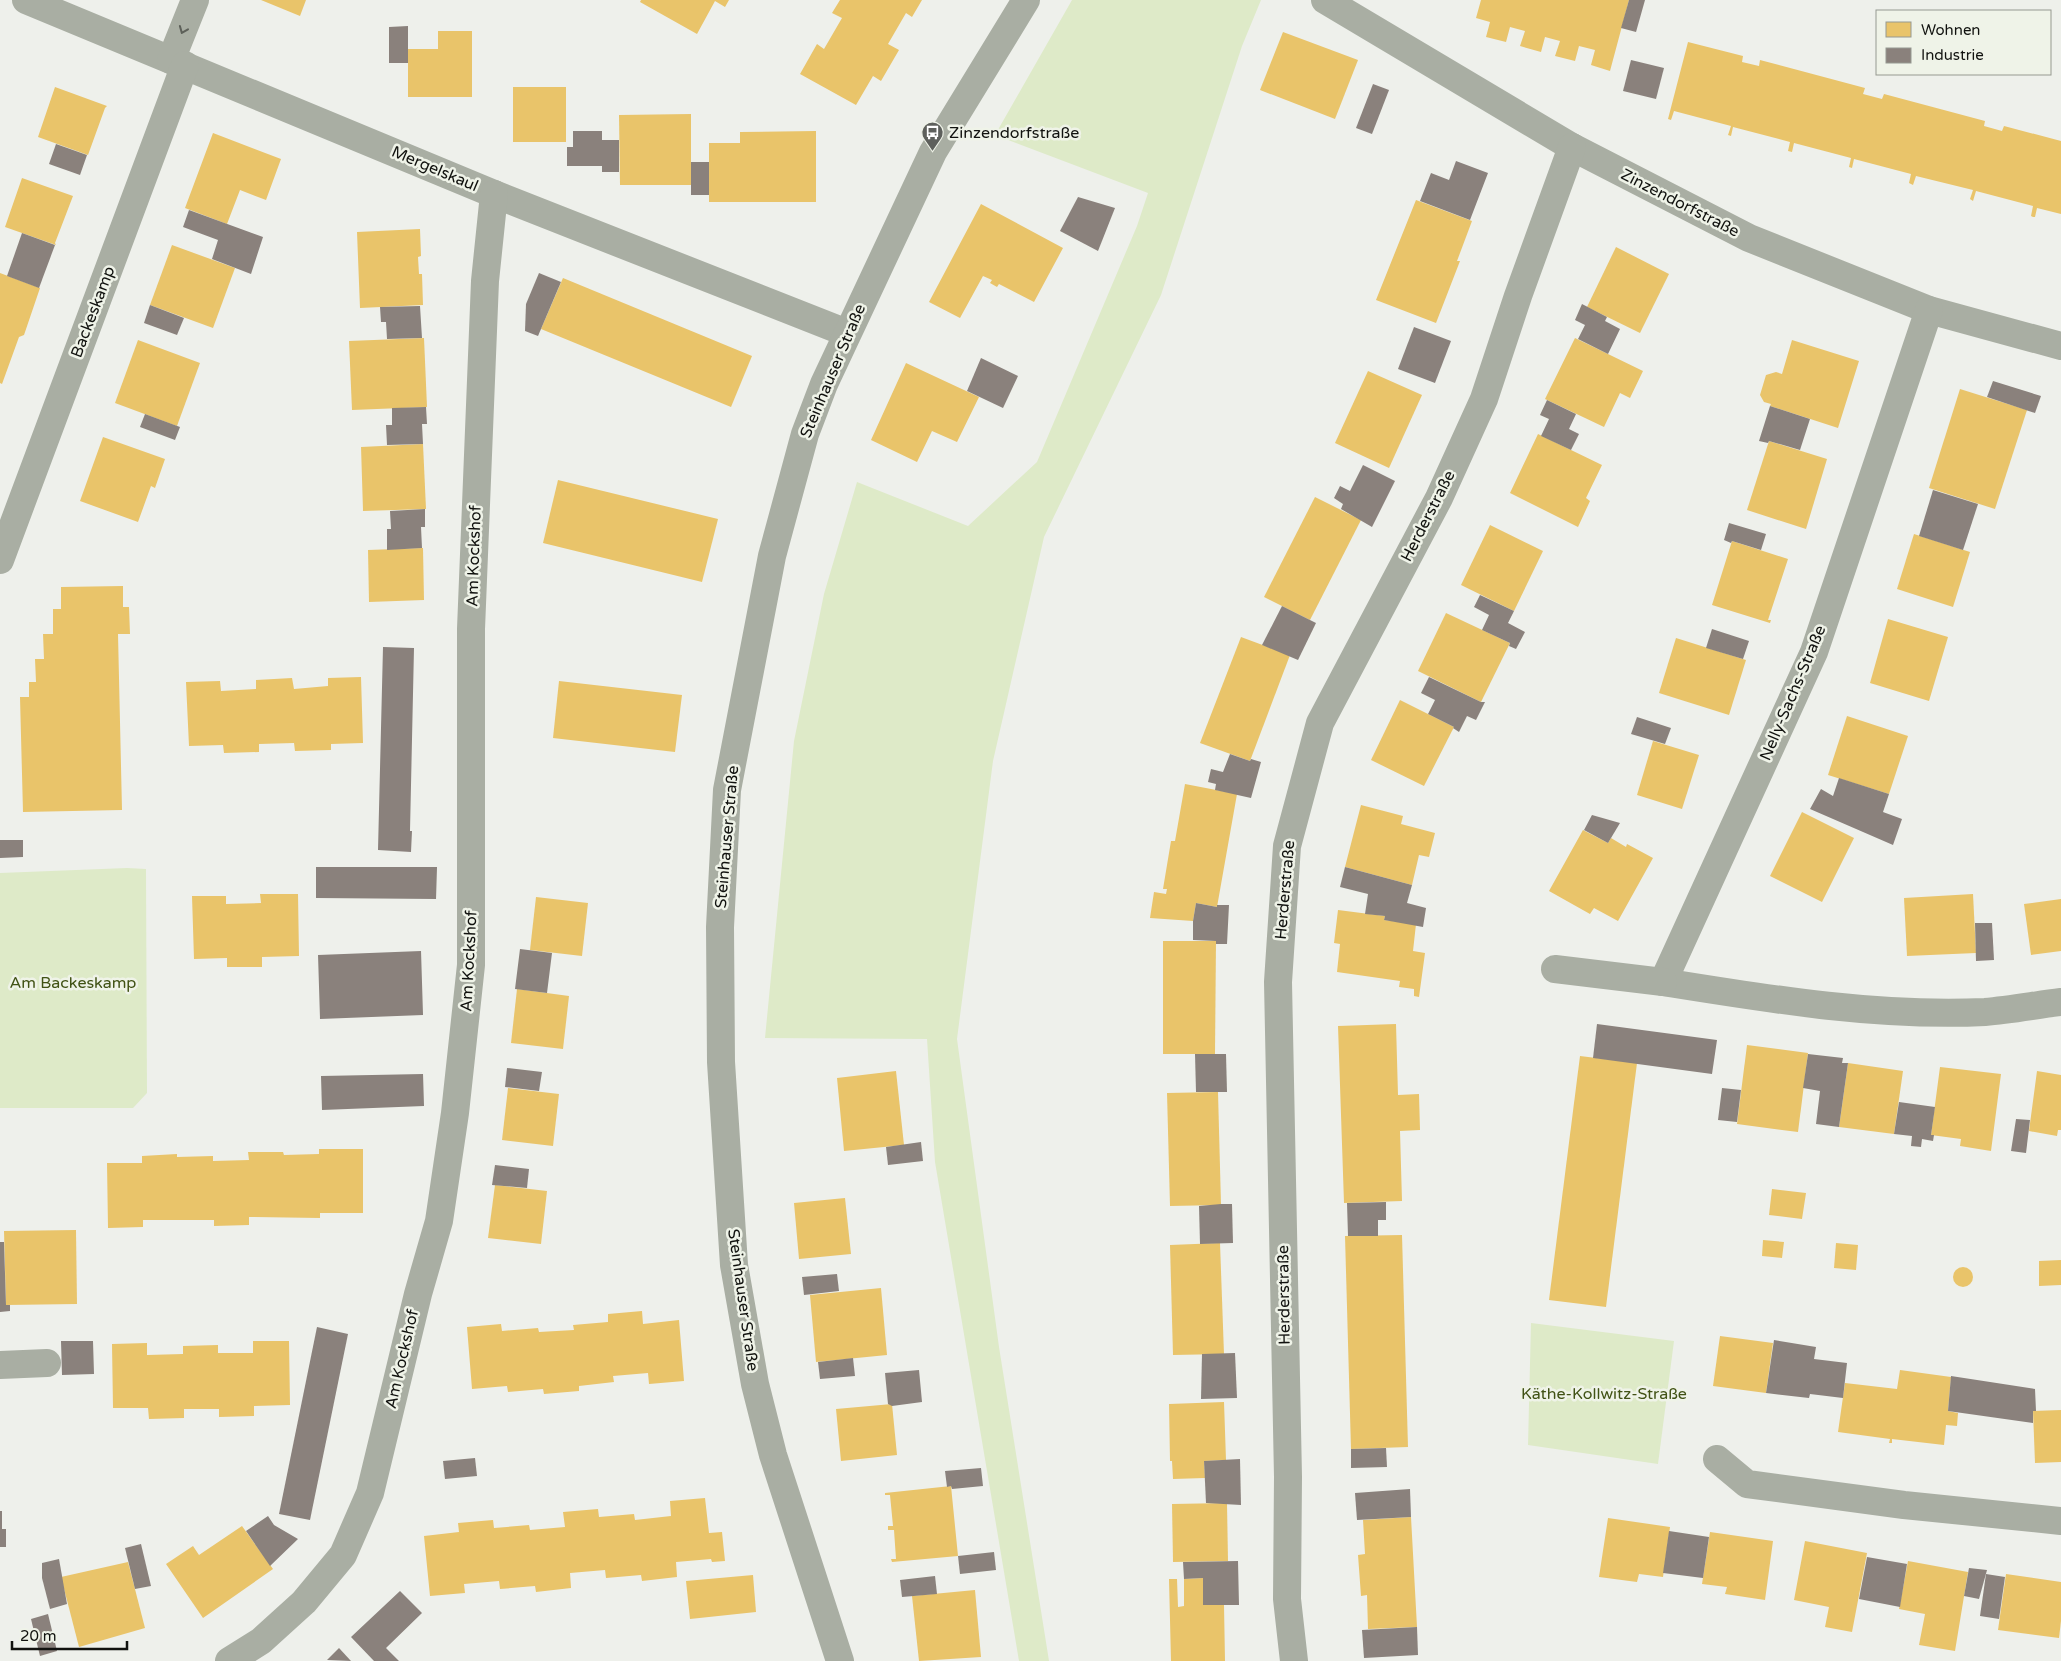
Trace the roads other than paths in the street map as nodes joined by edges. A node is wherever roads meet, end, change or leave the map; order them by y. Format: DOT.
graph roads {
  1 [pos="26,0"];
  2 [pos="195,0"];
  3 [pos="1026,0"];
  4 [pos="1325,0"];
  5 [pos="178,62"];
  6 [pos="1572,148"];
  7 [pos="494,194"];
  8 [pos="1929,310"];
  9 [pos="847,333"];
  10 [pos="2061,346"];
  11 [pos="0,560"];
  12 [pos="1555,969"];
  13 [pos="1663,982"];
  14 [pos="2061,1002"];
  15 [pos="47,1363"];
  16 [pos="0,1365"];
  17 [pos="1717,1459"];
  18 [pos="2061,1521"];
  19 [pos="229,1661"];
  20 [pos="840,1661"];
  21 [pos="1294,1661"];
  1 -- 5 [label="street, Mergelskaul"];
  2 -- 5 [label="street, Backeskamp, one-way"];
  3 -- 9 [label="street, Steinhauser Straße"];
  4 -- 6 [label="street, Zinzendorfstraße"];
  5 -- 7 [label="street, Mergelskaul"];
  5 -- 11 [label="street, Backeskamp"];
  6 -- 8 [label="street, Zinzendorfstraße"];
  6 -- 21 [label="street, Herderstraße"];
  7 -- 9 [label="street, Mergelskaul"];
  7 -- 19 [label="street, Am Kockshof"];
  8 -- 10 [label="street, Zinzendorfstraße"];
  8 -- 13 [label="street, Nelly-Sachs-Straße"];
  9 -- 20 [label="street, Steinhauser Straße"];
  12 -- 13 [label="street"];
  13 -- 14 [label="street"];
  15 -- 16 [label="street"];
  17 -- 18 [label="street"];
}
